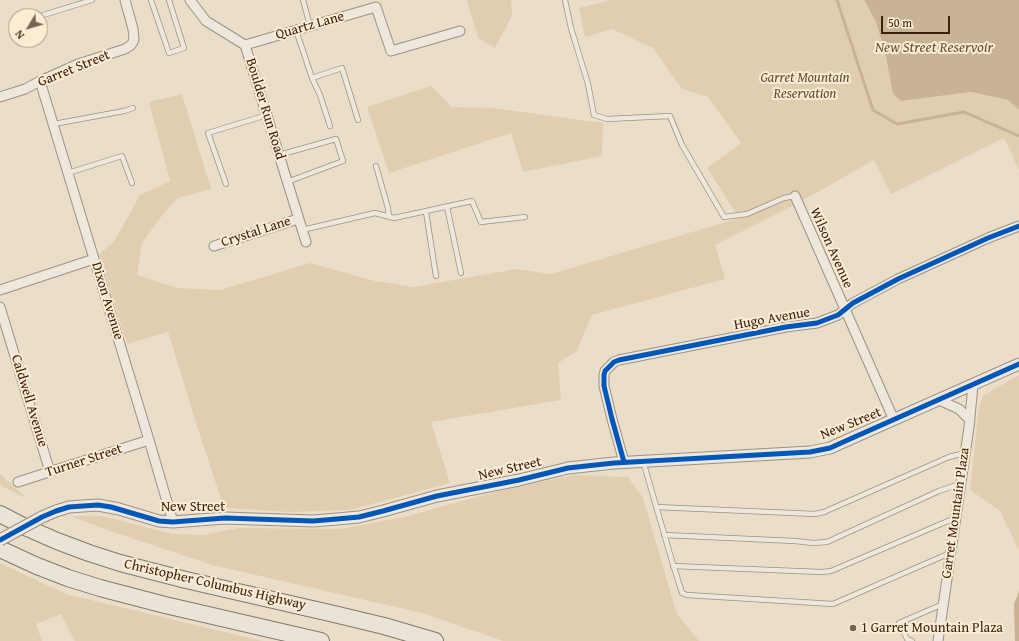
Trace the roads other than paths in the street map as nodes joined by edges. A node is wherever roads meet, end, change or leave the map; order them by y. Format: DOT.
graph roads {
  1 [pos="92,0"];
  2 [pos="125,0"];
  3 [pos="151,0"];
  4 [pos="169,0"];
  5 [pos="190,0"];
  6 [pos="302,0"];
  7 [pos="565,0"];
  8 [pos="375,4"];
  9 [pos="48,14"];
  10 [pos="310,26"];
  11 [pos="296,30"];
  12 [pos="460,31"];
  13 [pos="245,44"];
  14 [pos="312,78"];
  15 [pos="40,81"];
  16 [pos="0,97"];
  17 [pos="133,108"];
  18 [pos="267,115"];
  19 [pos="358,120"];
  20 [pos="54,124"];
  21 [pos="330,126"];
  22 [pos="279,154"];
  23 [pos="376,166"];
  24 [pos="68,173"];
  25 [pos="287,182"];
  26 [pos="132,183"];
  27 [pos="226,184"];
  28 [pos="795,196"];
  29 [pos="448,207"];
  30 [pos="426,212"];
  31 [pos="389,217"];
  32 [pos="525,217"];
  33 [pos="298,218"];
  34 [pos="1019,226"];
  35 [pos="302,230"];
  36 [pos="306,242"];
  37 [pos="214,246"];
  38 [pos="94,260"];
  39 [pos="461,273"];
  40 [pos="436,276"];
  41 [pos="0,290"];
  42 [pos="0,307"];
  43 [pos="845,309"];
  44 [pos="1019,364"];
  45 [pos="973,385"];
  46 [pos="939,400"];
  47 [pos="894,420"];
  48 [pos="970,420"];
  49 [pos="149,440"];
  50 [pos="965,453"];
  51 [pos="643,461"];
  52 [pos="624,462"];
  53 [pos="50,472"];
  54 [pos="18,482"];
  55 [pos="960,484"];
  56 [pos="656,507"];
  57 [pos="0,514"];
  58 [pos="955,518"];
  59 [pos="173,522"];
  60 [pos="664,535"];
  61 [pos="0,540"];
  62 [pos="0,549"];
  63 [pos="950,553"];
  64 [pos="673,566"];
  65 [pos="943,604"];
  66 [pos="321,641"];
  67 [pos="435,641"];
  68 [pos="912,641"];
  69 [pos="938,641"];
  1 -- 9 [label="lane"];
  2 -- 15 [label="street, Garret Street"];
  3 -- 4 [label="lane"];
  5 -- 13 [label="street, Boulder Run Road"];
  6 -- 10 [label="lane"];
  7 -- 28 [label="lane"];
  8 -- 10 [label="street, Quartz Lane"];
  8 -- 12 [label="street, Quartz Lane"];
  10 -- 11 [label="street, Quartz Lane"];
  11 -- 13 [label="street, Quartz Lane"];
  11 -- 14 [label="lane"];
  13 -- 18 [label="street, Boulder Run Road"];
  14 -- 19 [label="lane"];
  14 -- 21 [label="lane"];
  15 -- 16 [label="street, Garret Street"];
  15 -- 20 [label="street, Dixon Avenue"];
  17 -- 20 [label="lane"];
  18 -- 22 [label="street, Boulder Run Road"];
  18 -- 27 [label="lane"];
  20 -- 24 [label="street, Dixon Avenue"];
  22 -- 25 [label="street, Boulder Run Road"];
  22 -- 25 [label="lane"];
  23 -- 31 [label="lane"];
  24 -- 26 [label="lane"];
  24 -- 38 [label="street, Dixon Avenue"];
  25 -- 33 [label="street, Boulder Run Road"];
  28 -- 43 [label="street, Wilson Avenue"];
  29 -- 30 [label="lane"];
  29 -- 32 [label="lane"];
  29 -- 39 [label="lane"];
  30 -- 31 [label="lane"];
  30 -- 40 [label="lane"];
  31 -- 35 [label="lane"];
  33 -- 35 [label="street, Boulder Run Road"];
  33 -- 37 [label="street, Crystal Lane"];
  34 -- 43 [label="street, Hugo Avenue"];
  35 -- 36 [label="street, Boulder Run Road"];
  38 -- 41 [label="street"];
  38 -- 49 [label="street, Dixon Avenue"];
  42 -- 53 [label="street, Caldwell Avenue"];
  43 -- 47 [label="street, Wilson Avenue"];
  43 -- 52 [label="street, Hugo Avenue"];
  44 -- 45 [label="street, New Street"];
  45 -- 46 [label="street, New Street"];
  45 -- 48 [label="street, Garret Mountain Plaza"];
  46 -- 47 [label="street, New Street"];
  46 -- 48 [label="street"];
  47 -- 51 [label="street, New Street"];
  48 -- 50 [label="street, Garret Mountain Plaza"];
  49 -- 53 [label="street, Turner Street"];
  49 -- 59 [label="street, Dixon Avenue"];
  50 -- 55 [label="street, Garret Mountain Plaza"];
  50 -- 56 [label="lane"];
  51 -- 52 [label="street, New Street"];
  51 -- 56 [label="lane"];
  52 -- 59 [label="street, New Street"];
  53 -- 54 [label="street, Turner Street"];
  55 -- 58 [label="street, Garret Mountain Plaza"];
  55 -- 60 [label="lane"];
  56 -- 60 [label="lane"];
  57 -- 67 [label="highway, Christopher Columbus Highway"];
  58 -- 63 [label="street, Garret Mountain Plaza"];
  58 -- 64 [label="lane"];
  59 -- 61 [label="street, New Street, bridge"];
  60 -- 64 [label="lane"];
  62 -- 66 [label="highway"];
  63 -- 64 [label="lane"];
  63 -- 65 [label="street, Garret Mountain Plaza"];
  65 -- 68 [label="lane"];
  65 -- 69 [label="street, Garret Mountain Plaza"];
}
